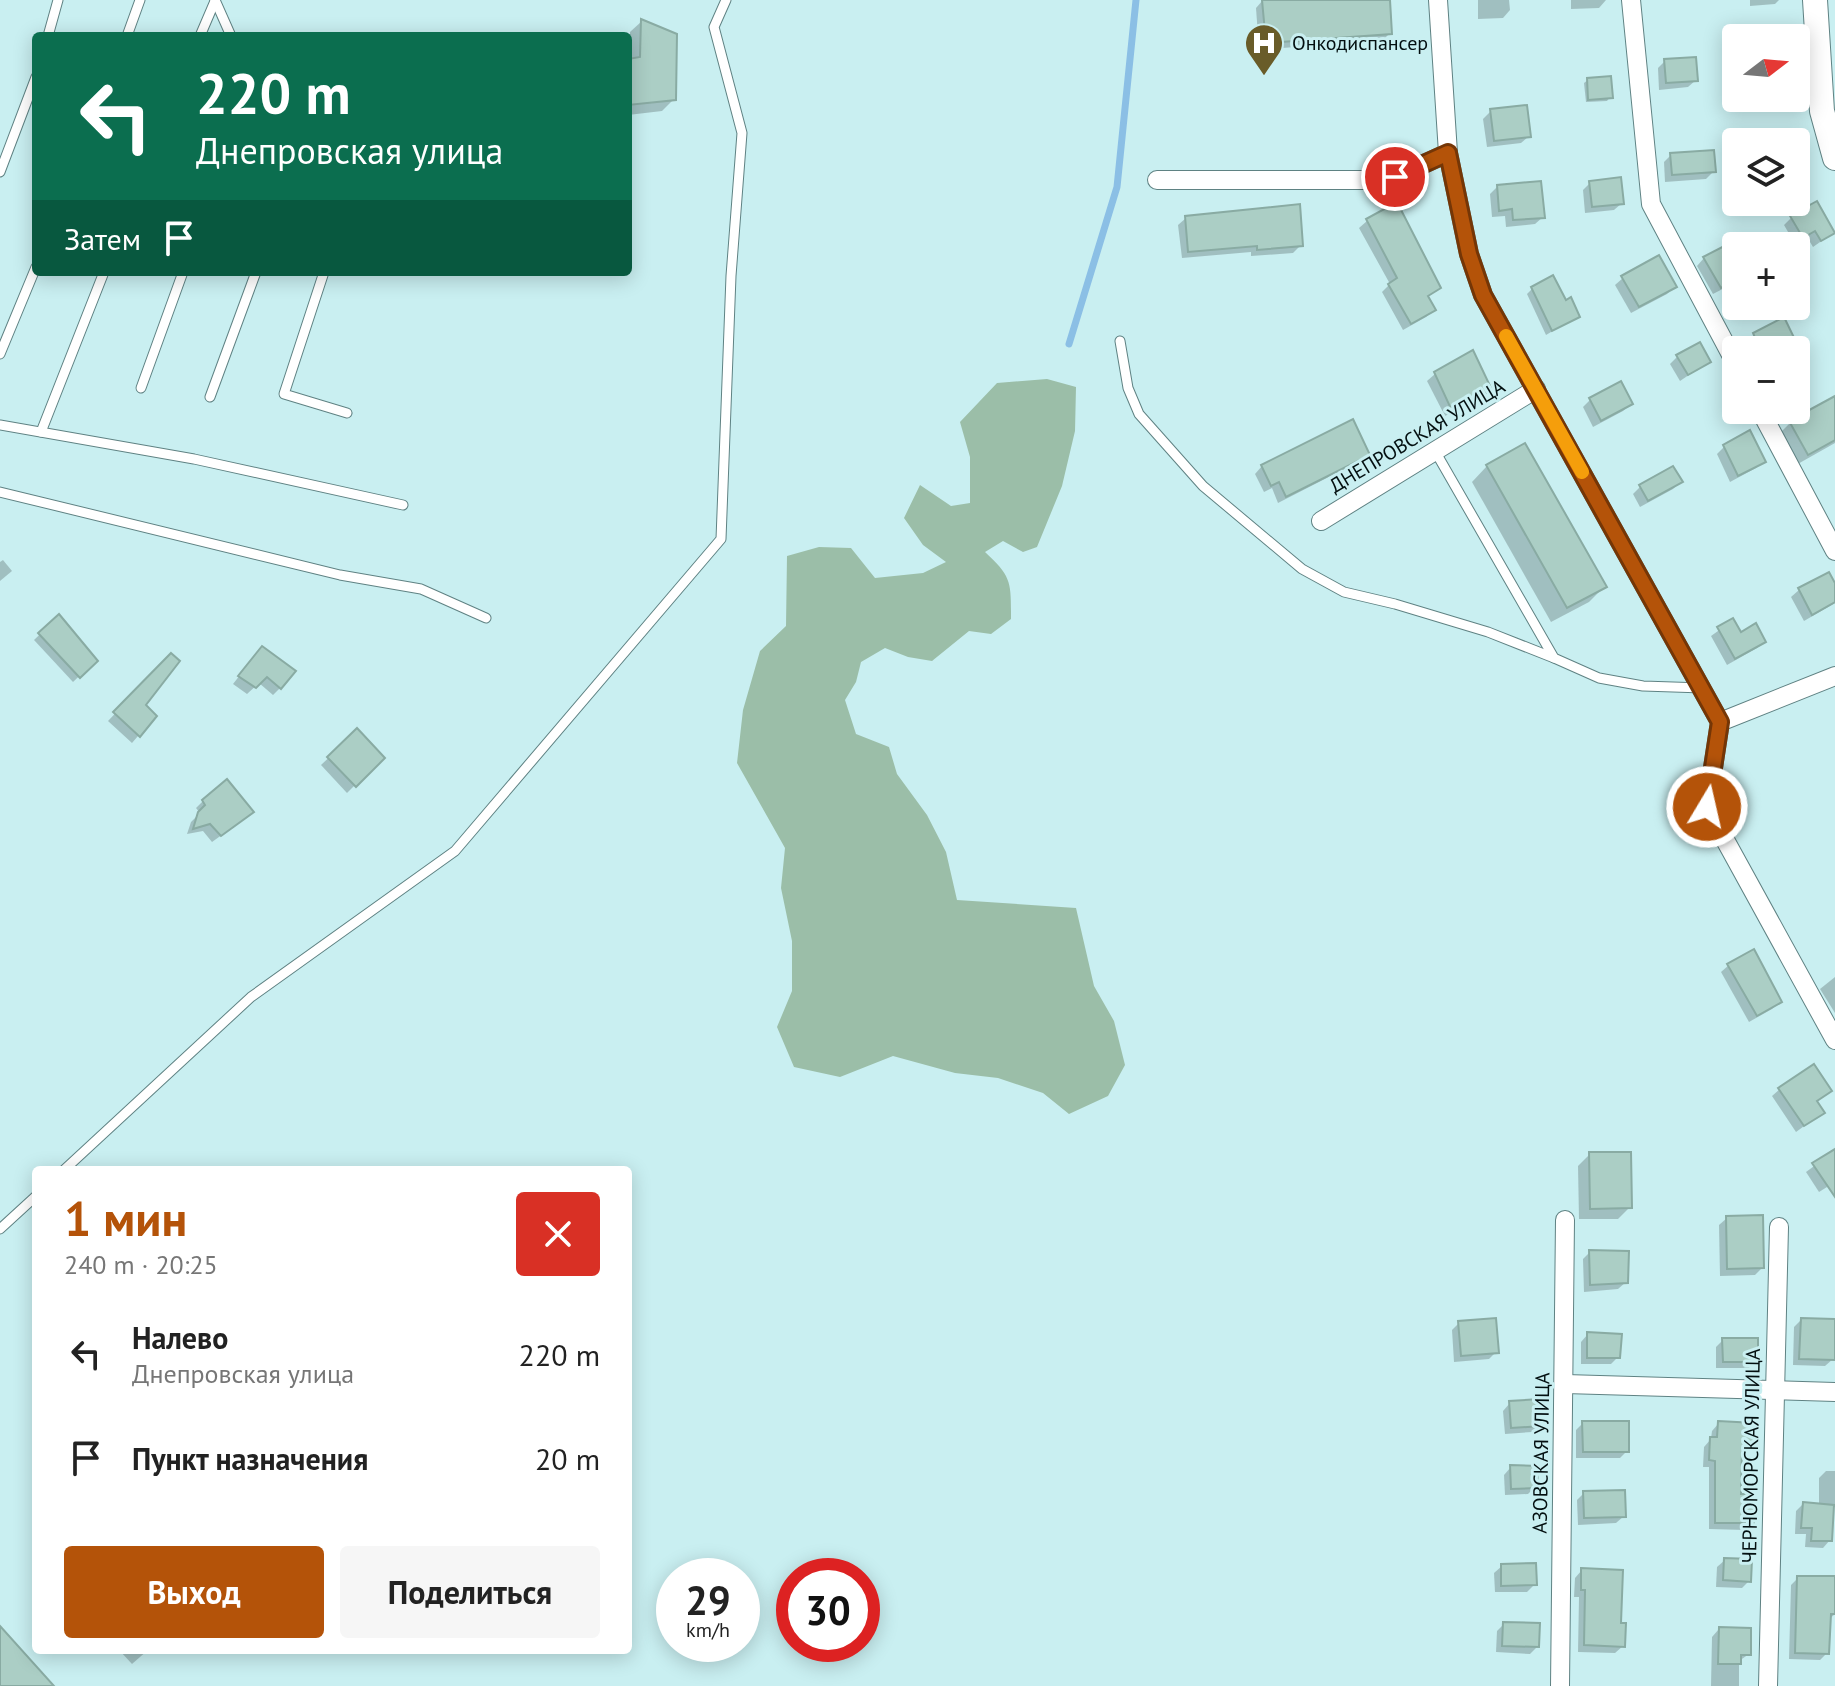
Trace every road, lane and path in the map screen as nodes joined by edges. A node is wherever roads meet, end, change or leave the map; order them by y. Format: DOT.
graph roads {
  1 [pos="58,0"];
  2 [pos="140,0"];
  3 [pos="215,0"];
  4 [pos="726,0"];
  5 [pos="1438,0"];
  6 [pos="1631,0"];
  7 [pos="1815,0"];
  8 [pos="1826,28"];
  9 [pos="49,32"];
  10 [pos="128,32"];
  11 [pos="202,32"];
  12 [pos="229,32"];
  13 [pos="32,88"];
  14 [pos="1448,153"];
  15 [pos="1835,158"];
  16 [pos="0,172"];
  17 [pos="1157,180"];
  18 [pos="32,276"];
  19 [pos="102,276"];
  20 [pos="182,276"];
  21 [pos="255,276"];
  22 [pos="323,276"];
  23 [pos="1722,338"];
  24 [pos="1120,341"];
  25 [pos="0,354"];
  26 [pos="141,388"];
  27 [pos="1536,389"];
  28 [pos="210,397"];
  29 [pos="347,413"];
  30 [pos="1767,424"];
  31 [pos="0,425"];
  32 [pos="41,432"];
  33 [pos="1435,451"];
  34 [pos="0,492"];
  35 [pos="403,505"];
  36 [pos="1321,521"];
  37 [pos="1835,551"];
  38 [pos="486,618"];
  39 [pos="1554,658"];
  40 [pos="1835,676"];
  41 [pos="1703,688"];
  42 [pos="1720,722"];
  43 [pos="1835,1040"];
  44 [pos="68,1166"];
  45 [pos="32,1200"];
  46 [pos="1565,1220"];
  47 [pos="1779,1227"];
  48 [pos="0,1229"];
  49 [pos="1565,1384"];
  50 [pos="1774,1388"];
  51 [pos="1835,1392"];
  52 [pos="1560,1686"];
  53 [pos="1768,1686"];
  1 -- 9 [label="lane"];
  2 -- 10 [label="lane"];
  3 -- 11 [label="lane"];
  3 -- 12 [label="lane"];
  4 -- 44 [label="lane"];
  5 -- 14 [label="street, ДНЕПРОВСКАЯ УЛИЦА"];
  6 -- 23 [label="street"];
  7 -- 8 [label="street"];
  8 -- 15 [label="street"];
  13 -- 16 [label="lane"];
  14 -- 17 [label="street"];
  14 -- 27 [label="street, ДНЕПРОВСКАЯ УЛИЦА"];
  18 -- 25 [label="lane"];
  19 -- 32 [label="lane"];
  20 -- 26 [label="lane"];
  21 -- 28 [label="lane"];
  22 -- 29 [label="lane"];
  24 -- 39 [label="lane"];
  27 -- 33 [label="street, ДНЕПРОВСКАЯ УЛИЦА"];
  27 -- 41 [label="street, ДНЕПРОВСКАЯ УЛИЦА"];
  30 -- 37 [label="street"];
  31 -- 32 [label="lane"];
  32 -- 35 [label="lane"];
  33 -- 36 [label="street, ДНЕПРОВСКАЯ УЛИЦА"];
  33 -- 39 [label="lane"];
  34 -- 38 [label="lane"];
  39 -- 41 [label="lane"];
  40 -- 42 [label="street"];
  41 -- 42 [label="street, ДНЕПРОВСКАЯ УЛИЦА"];
  42 -- 43 [label="street"];
  45 -- 48 [label="lane"];
  46 -- 49 [label="street, АЗОВСКАЯ УЛИЦА"];
  47 -- 50 [label="street, ЧЕРНОМОРСКАЯ УЛИЦА"];
  49 -- 50 [label="street"];
  49 -- 52 [label="street, АЗОВСКАЯ УЛИЦА"];
  50 -- 51 [label="street"];
  50 -- 53 [label="street, ЧЕРНОМОРСКАЯ УЛИЦА"];
}
